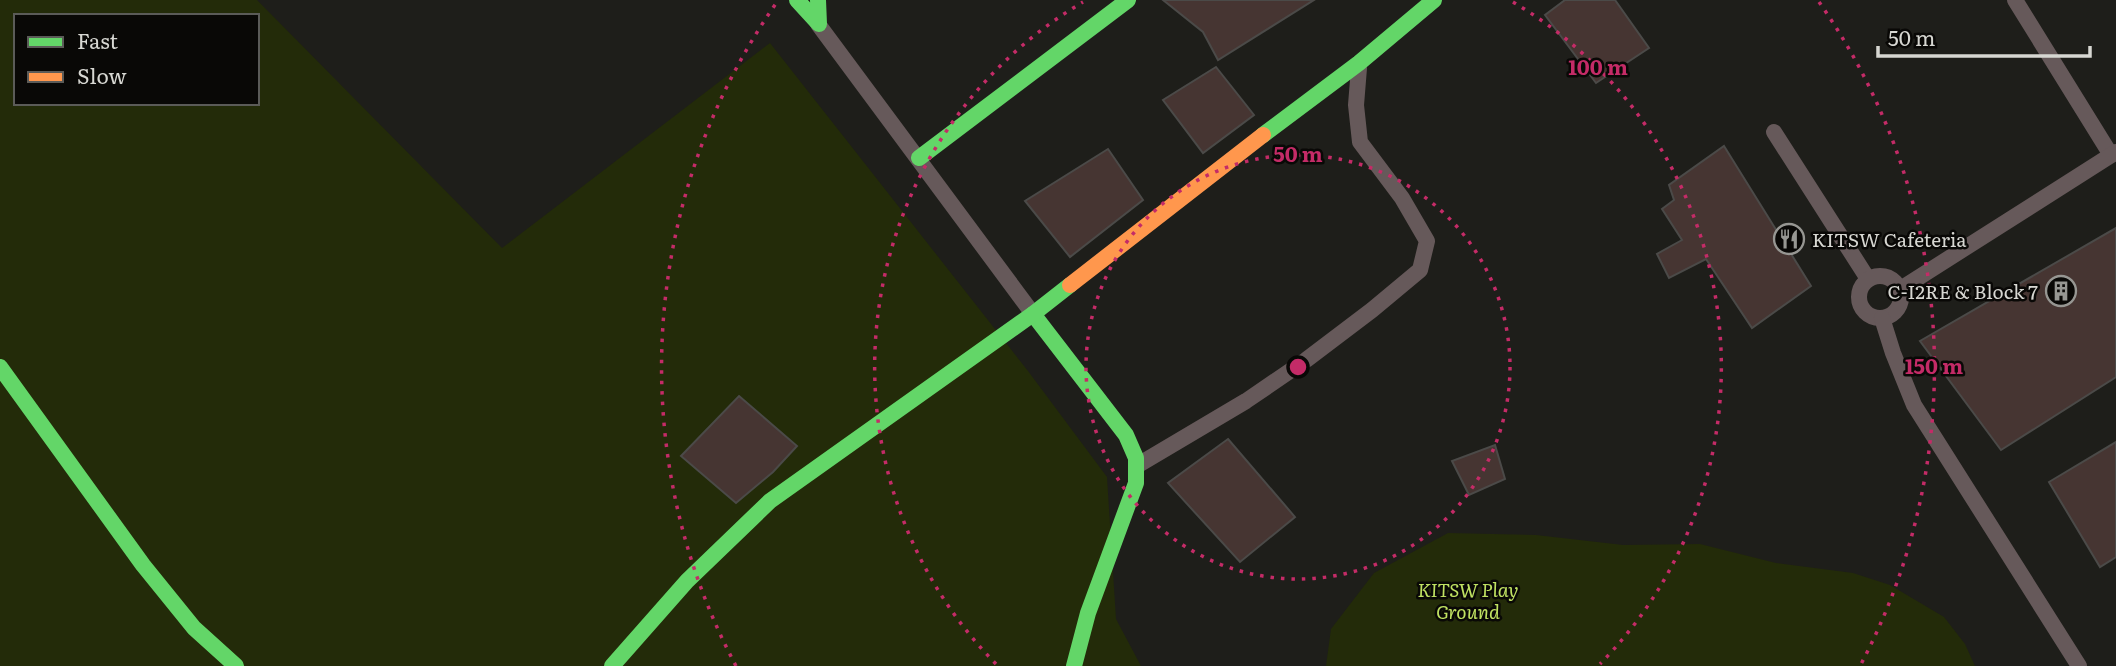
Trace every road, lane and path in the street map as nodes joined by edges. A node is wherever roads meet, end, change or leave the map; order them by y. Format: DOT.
graph roads {
  1 [pos="797,0"];
  2 [pos="808,0"];
  3 [pos="818,0"];
  4 [pos="1128,0"];
  5 [pos="1434,0"];
  6 [pos="2015,0"];
  7 [pos="819,24"];
  8 [pos="1359,63"];
  9 [pos="1774,132"];
  10 [pos="2114,154"];
  11 [pos="919,158"];
  12 [pos="1868,279"];
  13 [pos="1899,290"];
  14 [pos="1034,314"];
  15 [pos="1882,318"];
  16 [pos="0,367"];
  17 [pos="1138,465"];
  18 [pos="236,666"];
  19 [pos="612,666"];
  20 [pos="1074,666"];
  21 [pos="2079,666"];
  1 -- 7 [label="street"];
  2 -- 7 [label="lane"];
  3 -- 7 [label="street"];
  4 -- 11 [label="street"];
  5 -- 8 [label="street"];
  6 -- 10 [label="lane"];
  7 -- 11 [label="lane"];
  8 -- 14 [label="street"];
  8 -- 17 [label="lane"];
  9 -- 12 [label="lane"];
  10 -- 13 [label="lane"];
  11 -- 14 [label="lane"];
  12 -- 13 [label="lane"];
  12 -- 15 [label="lane"];
  13 -- 15 [label="lane"];
  14 -- 17 [label="street"];
  14 -- 19 [label="street"];
  15 -- 21 [label="lane"];
  16 -- 18 [label="street"];
  17 -- 20 [label="street"];
}
